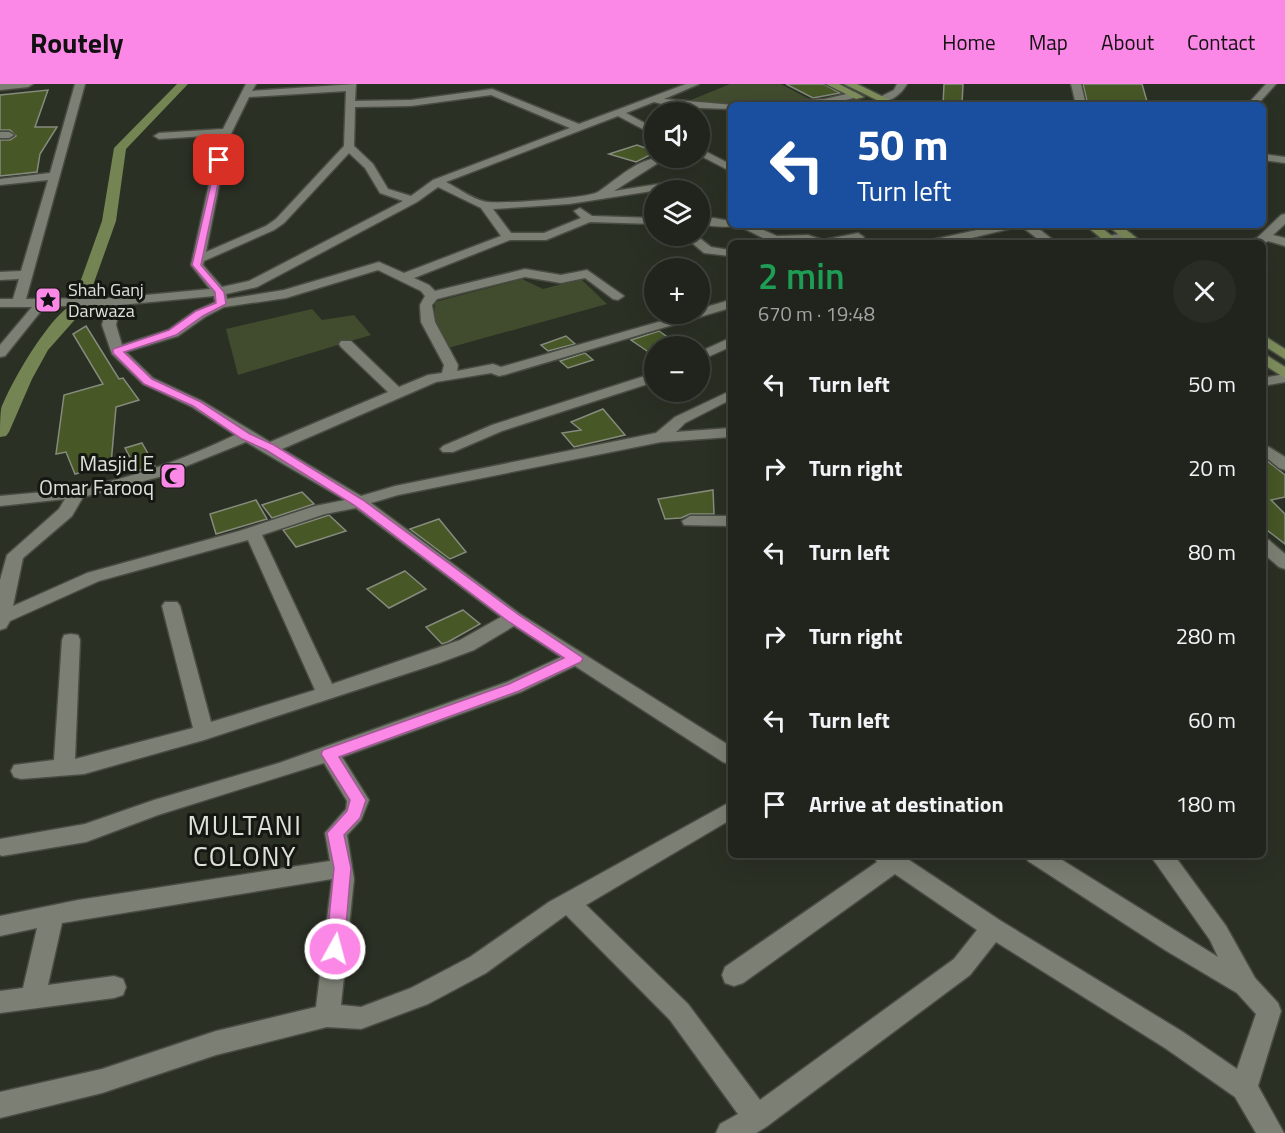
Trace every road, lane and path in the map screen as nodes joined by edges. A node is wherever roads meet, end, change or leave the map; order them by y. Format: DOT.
graph roads {
  1 [pos="28,84"];
  2 [pos="80,84"];
  3 [pos="251,84"];
  4 [pos="694,84"];
  5 [pos="831,84"];
  6 [pos="849,84"];
  7 [pos="902,84"];
  8 [pos="1076,84"];
  9 [pos="1271,84"];
  10 [pos="350,86"];
  11 [pos="0,87"];
  12 [pos="244,94"];
  13 [pos="855,95"];
  14 [pos="652,99"];
  15 [pos="825,102"];
  16 [pos="880,102"];
  17 [pos="1080,102"];
  18 [pos="1255,102"];
  19 [pos="351,104"];
  20 [pos="728,106"];
  21 [pos="617,112"];
  22 [pos="577,127"];
  23 [pos="644,127"];
  24 [pos="227,132"];
  25 [pos="159,136"];
  26 [pos="349,147"];
  27 [pos="710,157"];
  28 [pos="1266,157"];
  29 [pos="1285,160"];
  30 [pos="644,165"];
  31 [pos="728,167"];
  32 [pos="54,176"];
  33 [pos="0,182"];
  34 [pos="437,182"];
  35 [pos="644,189"];
  36 [pos="599,196"];
  37 [pos="413,200"];
  38 [pos="569,201"];
  39 [pos="485,206"];
  40 [pos="1266,218"];
  41 [pos="589,219"];
  42 [pos="1282,220"];
  43 [pos="644,221"];
  44 [pos="710,221"];
  45 [pos="728,224"];
  46 [pos="749,228"];
  47 [pos="957,228"];
  48 [pos="1003,228"];
  49 [pos="1030,228"];
  50 [pos="1095,228"];
  51 [pos="1117,228"];
  52 [pos="857,235"];
  53 [pos="968,236"];
  54 [pos="508,237"];
  55 [pos="1265,237"];
  56 [pos="775,240"];
  57 [pos="775,240"];
  58 [pos="811,240"];
  59 [pos="837,240"];
  60 [pos="949,240"];
  61 [pos="1047,240"];
  62 [pos="1111,240"];
  63 [pos="1132,240"];
  64 [pos="1262,240"];
  65 [pos="1285,242"];
  66 [pos="703,246"];
  67 [pos="728,253"];
  68 [pos="199,259"];
  69 [pos="26,275"];
  70 [pos="0,276"];
  71 [pos="405,277"];
  72 [pos="432,296"];
  73 [pos="618,296"];
  74 [pos="220,298"];
  75 [pos="42,301"];
  76 [pos="19,302"];
  77 [pos="114,302"];
  78 [pos="0,303"];
  79 [pos="728,305"];
  80 [pos="710,310"];
  81 [pos="662,324"];
  82 [pos="1266,341"];
  83 [pos="728,343"];
  84 [pos="346,344"];
  85 [pos="117,351"];
  86 [pos="0,352"];
  87 [pos="710,352"];
  88 [pos="1285,356"];
  89 [pos="1266,360"];
  90 [pos="449,375"];
  91 [pos="1285,376"];
  92 [pos="644,380"];
  93 [pos="1266,381"];
  94 [pos="397,393"];
  95 [pos="728,396"];
  96 [pos="728,433"];
  97 [pos="246,436"];
  98 [pos="661,437"];
  99 [pos="270,448"];
  100 [pos="448,449"];
  101 [pos="1266,453"];
  102 [pos="1285,465"];
  103 [pos="77,492"];
  104 [pos="0,501"];
  105 [pos="359,502"];
  106 [pos="690,521"];
  107 [pos="728,521"];
  108 [pos="254,532"];
  109 [pos="1266,547"];
  110 [pos="1285,563"];
  111 [pos="171,606"];
  112 [pos="514,618"];
  113 [pos="1,621"];
  114 [pos="71,640"];
  115 [pos="576,658"];
  116 [pos="326,692"];
  117 [pos="204,733"];
  118 [pos="329,754"];
  119 [pos="728,755"];
  120 [pos="64,768"];
  121 [pos="21,771"];
  122 [pos="728,811"];
  123 [pos="2,847"];
  124 [pos="1041,858"];
  125 [pos="1163,858"];
  126 [pos="889,859"];
  127 [pos="343,868"];
  128 [pos="569,903"];
  129 [pos="52,915"];
  130 [pos="0,926"];
  131 [pos="993,927"];
  132 [pos="734,975"];
  133 [pos="1246,986"];
  134 [pos="114,987"];
  135 [pos="33,998"];
  136 [pos="0,1002"];
  137 [pos="1277,1009"];
  138 [pos="327,1016"];
  139 [pos="1244,1088"];
  140 [pos="0,1105"];
  141 [pos="757,1118"];
  142 [pos="729,1133"];
  143 [pos="1271,1133"];
  1 -- 11 [label="street"];
  2 -- 32 [label="street"];
  3 -- 12 [label="street"];
  4 -- 14 [label="street"];
  5 -- 13 [label="main road"];
  6 -- 16 [label="main road"];
  7 -- 16 [label="street"];
  8 -- 17 [label="street"];
  9 -- 18 [label="street"];
  10 -- 12 [label="street"];
  10 -- 19 [label="street"];
  12 -- 24 [label="street"];
  13 -- 15 [label="street"];
  13 -- 16 [label="main road"];
  14 -- 20 [label="street"];
  14 -- 21 [label="street"];
  19 -- 22 [label="street"];
  19 -- 26 [label="street"];
  21 -- 22 [label="street"];
  21 -- 23 [label="street"];
  22 -- 34 [label="street"];
  24 -- 25 [label="street"];
  24 -- 68 [label="street"];
  26 -- 37 [label="street"];
  26 -- 68 [label="street"];
  27 -- 31 [label="street"];
  28 -- 29 [label="street"];
  30 -- 36 [label="street"];
  32 -- 33 [label="street"];
  32 -- 69 [label="street"];
  34 -- 37 [label="street"];
  34 -- 39 [label="street"];
  35 -- 36 [label="street"];
  36 -- 38 [label="street"];
  37 -- 74 [label="street"];
  38 -- 39 [label="street"];
  38 -- 41 [label="street"];
  39 -- 54 [label="street"];
  40 -- 42 [label="street"];
  41 -- 43 [label="street"];
  41 -- 54 [label="street"];
  42 -- 55 [label="street"];
  44 -- 45 [label="street"];
  46 -- 57 [label="street"];
  47 -- 53 [label="street"];
  48 -- 53 [label="street"];
  49 -- 61 [label="street"];
  50 -- 62 [label="main road"];
  51 -- 63 [label="main road"];
  52 -- 59 [label="street"];
  53 -- 60 [label="street"];
  54 -- 71 [label="street"];
  55 -- 64 [label="street"];
  55 -- 65 [label="street"];
  56 -- 58 [label="street"];
  66 -- 67 [label="street"];
  68 -- 74 [label="street"];
  69 -- 70 [label="street"];
  69 -- 76 [label="street"];
  71 -- 72 [label="street"];
  71 -- 74 [label="street"];
  72 -- 73 [label="street"];
  72 -- 90 [label="street"];
  74 -- 77 [label="street"];
  74 -- 85 [label="street"];
  75 -- 76 [label="street"];
  75 -- 77 [label="street"];
  75 -- 86 [label="street"];
  76 -- 78 [label="street"];
  77 -- 85 [label="street"];
  79 -- 80 [label="street"];
  81 -- 90 [label="street"];
  82 -- 88 [label="main road"];
  83 -- 87 [label="street"];
  84 -- 94 [label="street"];
  85 -- 97 [label="street"];
  89 -- 91 [label="main road"];
  90 -- 94 [label="street"];
  91 -- 93 [label="street"];
  92 -- 100 [label="street"];
  94 -- 99 [label="street"];
  95 -- 98 [label="street"];
  96 -- 98 [label="street"];
  97 -- 99 [label="street"];
  97 -- 103 [label="street"];
  98 -- 105 [label="street"];
  99 -- 105 [label="street"];
  101 -- 102 [label="street"];
  103 -- 104 [label="street"];
  103 -- 113 [label="street"];
  105 -- 108 [label="street"];
  105 -- 112 [label="street"];
  106 -- 107 [label="street"];
  108 -- 113 [label="street"];
  108 -- 116 [label="street"];
  109 -- 110 [label="street"];
  111 -- 117 [label="street"];
  112 -- 115 [label="street"];
  112 -- 116 [label="street"];
  114 -- 120 [label="street"];
  115 -- 118 [label="street"];
  115 -- 119 [label="street"];
  116 -- 117 [label="street"];
  117 -- 120 [label="street"];
  118 -- 123 [label="street"];
  118 -- 127 [label="street"];
  120 -- 121 [label="street"];
  122 -- 128 [label="street"];
  124 -- 133 [label="street"];
  125 -- 133 [label="street"];
  126 -- 131 [label="street"];
  126 -- 132 [label="street"];
  127 -- 129 [label="street"];
  127 -- 138 [label="street"];
  128 -- 138 [label="street"];
  128 -- 141 [label="street"];
  129 -- 130 [label="street"];
  129 -- 135 [label="street"];
  131 -- 139 [label="street"];
  131 -- 141 [label="street"];
  133 -- 137 [label="street"];
  134 -- 135 [label="street"];
  135 -- 136 [label="street"];
  137 -- 139 [label="street"];
  138 -- 140 [label="street"];
  139 -- 143 [label="street"];
  141 -- 142 [label="street"];
}
